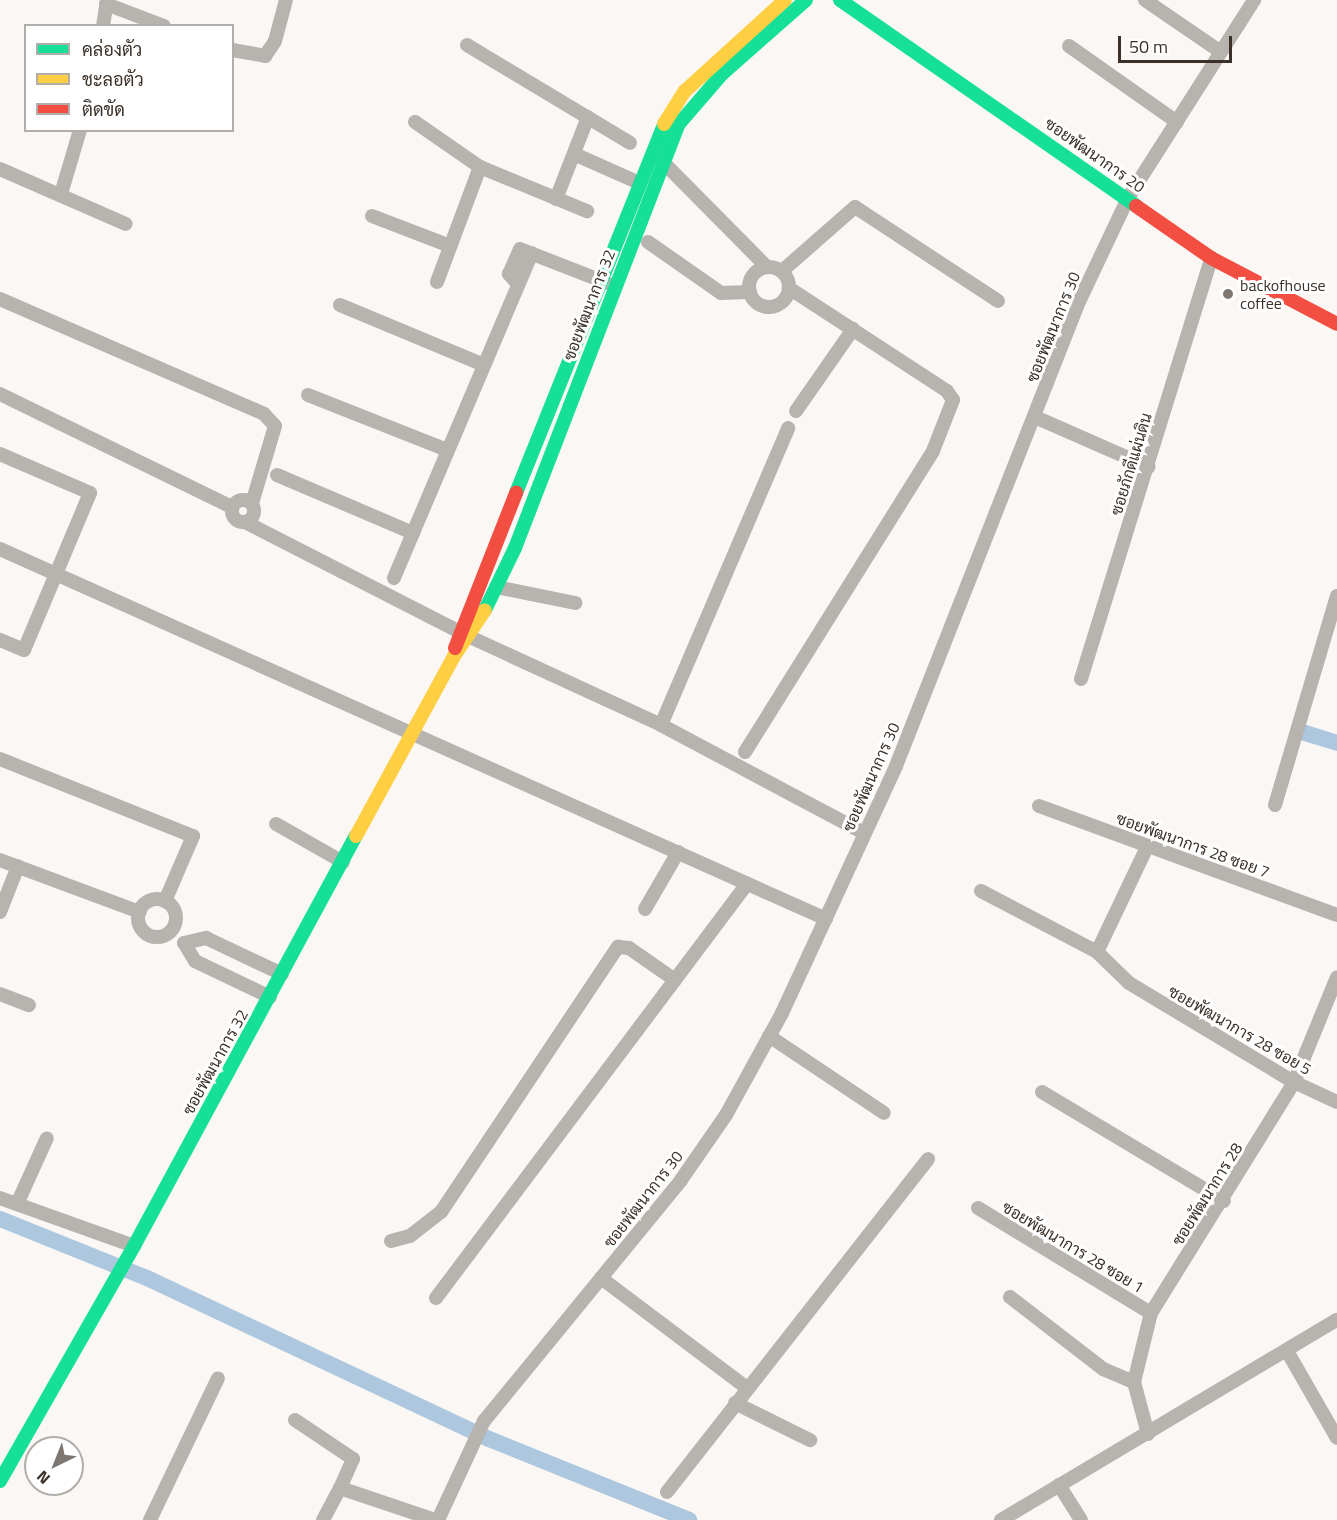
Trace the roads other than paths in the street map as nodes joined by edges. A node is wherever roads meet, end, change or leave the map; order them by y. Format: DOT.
graph roads {
  1 [pos="286,0"];
  2 [pos="784,0"];
  3 [pos="806,0"];
  4 [pos="840,0"];
  5 [pos="1145,0"];
  6 [pos="1254,0"];
  7 [pos="106,2"];
  8 [pos="103,24"];
  9 [pos="159,24"];
  10 [pos="467,45"];
  11 [pos="1069,46"];
  12 [pos="234,50"];
  13 [pos="1221,52"];
  14 [pos="588,117"];
  15 [pos="415,122"];
  16 [pos="1177,122"];
  17 [pos="79,132"];
  18 [pos="630,143"];
  19 [pos="574,154"];
  20 [pos="662,161"];
  21 [pos="480,167"];
  22 [pos="0,169"];
  23 [pos="635,181"];
  24 [pos="61,194"];
  25 [pos="1128,198"];
  26 [pos="556,199"];
  27 [pos="587,211"];
  28 [pos="372,216"];
  29 [pos="126,224"];
  30 [pos="648,242"];
  31 [pos="450,246"];
  32 [pos="1211,258"];
  33 [pos="765,266"];
  34 [pos="782,271"];
  35 [pos="598,279"];
  36 [pos="437,282"];
  37 [pos="613,286"];
  38 [pos="789,288"];
  39 [pos="750,292"];
  40 [pos="0,299"];
  41 [pos="998,301"];
  42 [pos="340,304"];
  43 [pos="1337,324"];
  44 [pos="853,329"];
  45 [pos="482,364"];
  46 [pos="0,394"];
  47 [pos="308,395"];
  48 [pos="796,411"];
  49 [pos="1035,417"];
  50 [pos="788,428"];
  51 [pos="447,450"];
  52 [pos="0,454"];
  53 [pos="528,466"];
  54 [pos="1149,467"];
  55 [pos="545,472"];
  56 [pos="277,475"];
  57 [pos="252,503"];
  58 [pos="232,507"];
  59 [pos="245,522"];
  60 [pos="413,533"];
  61 [pos="0,549"];
  62 [pos="57,572"];
  63 [pos="394,578"];
  64 [pos="496,587"];
  65 [pos="1337,596"];
  66 [pos="575,603"];
  67 [pos="464,634"];
  68 [pos="0,640"];
  69 [pos="1081,679"];
  70 [pos="662,725"];
  71 [pos="412,733"];
  72 [pos="745,752"];
  73 [pos="0,759"];
  74 [pos="1275,805"];
  75 [pos="1039,806"];
  76 [pos="276,824"];
  77 [pos="864,833"];
  78 [pos="1147,847"];
  79 [pos="678,852"];
  80 [pos="0,860"];
  81 [pos="343,862"];
  82 [pos="18,866"];
  83 [pos="747,884"];
  84 [pos="981,891"];
  85 [pos="165,901"];
  86 [pos="645,909"];
  87 [pos="0,912"];
  88 [pos="140,912"];
  89 [pos="1337,915"];
  90 [pos="826,919"];
  91 [pos="170,932"];
  92 [pos="184,943"];
  93 [pos="1097,952"];
  94 [pos="282,974"];
  95 [pos="1337,977"];
  96 [pos="675,980"];
  97 [pos="0,994"];
  98 [pos="270,997"];
  99 [pos="29,1005"];
  100 [pos="769,1036"];
  101 [pos="1294,1082"];
  102 [pos="1042,1092"];
  103 [pos="1337,1102"];
  104 [pos="884,1113"];
  105 [pos="47,1138"];
  106 [pos="928,1159"];
  107 [pos="0,1198"];
  108 [pos="1224,1202"];
  109 [pos="17,1204"];
  110 [pos="978,1208"];
  111 [pos="391,1241"];
  112 [pos="132,1250"];
  113 [pos="601,1278"];
  114 [pos="1010,1297"];
  115 [pos="436,1298"];
  116 [pos="1150,1314"];
  117 [pos="1337,1320"];
  118 [pos="1287,1351"];
  119 [pos="218,1378"];
  120 [pos="1134,1382"];
  121 [pos="747,1388"];
  122 [pos="735,1402"];
  123 [pos="295,1420"];
  124 [pos="1148,1434"];
  125 [pos="1337,1438"];
  126 [pos="810,1440"];
  127 [pos="0,1481"];
  128 [pos="1059,1485"];
  129 [pos="340,1488"];
  130 [pos="667,1492"];
  131 [pos="150,1520"];
  132 [pos="322,1520"];
  133 [pos="437,1520"];
  134 [pos="1001,1520"];
  135 [pos="1081,1520"];
  1 -- 12 [label="street"];
  2 -- 23 [label="street, ซอยพัฒนาการ 32"];
  3 -- 20 [label="street, ซอยพัฒนาการ 32"];
  4 -- 25 [label="street, ซอยพัฒนาการ 20"];
  5 -- 13 [label="street"];
  6 -- 13 [label="street, ซอยพัฒนาการ 30"];
  7 -- 8 [label="street"];
  7 -- 9 [label="street"];
  10 -- 14 [label="street"];
  11 -- 16 [label="street"];
  13 -- 16 [label="street, ซอยพัฒนาการ 30"];
  14 -- 18 [label="street"];
  14 -- 19 [label="street"];
  15 -- 21 [label="street"];
  16 -- 25 [label="street, ซอยพัฒนาการ 30"];
  17 -- 24 [label="street"];
  19 -- 23 [label="street"];
  19 -- 26 [label="street"];
  20 -- 33 [label="street"];
  20 -- 37 [label="street, ซอยพัฒนาการ 32"];
  21 -- 26 [label="street"];
  21 -- 31 [label="street"];
  22 -- 24 [label="street"];
  23 -- 35 [label="street, ซอยพัฒนาการ 32"];
  24 -- 29 [label="street"];
  25 -- 32 [label="street, ซอยพัฒนาการ 20"];
  25 -- 49 [label="street, ซอยพัฒนาการ 30"];
  26 -- 27 [label="street"];
  28 -- 31 [label="street"];
  30 -- 39 [label="street"];
  31 -- 36 [label="street"];
  32 -- 43 [label="street, ซอยพัฒนาการ 20"];
  32 -- 54 [label="street, ซอยภักดีแผ่นดิน"];
  33 -- 34 [label="street"];
  33 -- 39 [label="street"];
  34 -- 38 [label="street"];
  34 -- 41 [label="street"];
  35 -- 37 [label="street"];
  35 -- 45 [label="street"];
  35 -- 53 [label="street, ซอยพัฒนาการ 32"];
  37 -- 55 [label="street, ซอยพัฒนาการ 32"];
  38 -- 39 [label="street"];
  38 -- 44 [label="street"];
  40 -- 57 [label="street"];
  42 -- 45 [label="street"];
  44 -- 48 [label="street"];
  44 -- 72 [label="street"];
  45 -- 51 [label="street"];
  46 -- 58 [label="street"];
  47 -- 51 [label="street"];
  49 -- 54 [label="street"];
  49 -- 77 [label="street, ซอยพัฒนาการ 30"];
  50 -- 70 [label="street"];
  51 -- 60 [label="street"];
  52 -- 62 [label="street"];
  53 -- 55 [label="street"];
  53 -- 67 [label="street, ซอยพัฒนาการ 32"];
  54 -- 69 [label="street, ซอยภักดีแผ่นดิน"];
  55 -- 64 [label="street, ซอยพัฒนาการ 32"];
  56 -- 60 [label="street"];
  57 -- 58 [label="street"];
  57 -- 59 [label="street"];
  58 -- 59 [label="street"];
  59 -- 67 [label="street"];
  60 -- 63 [label="street"];
  61 -- 62 [label="street"];
  62 -- 68 [label="street"];
  62 -- 71 [label="street"];
  64 -- 66 [label="street"];
  64 -- 67 [label="street, ซอยพัฒนาการ 32"];
  65 -- 74 [label="street"];
  67 -- 70 [label="street"];
  67 -- 71 [label="street, ซอยพัฒนาการ 32"];
  70 -- 77 [label="street"];
  71 -- 79 [label="street"];
  71 -- 81 [label="street, ซอยพัฒนาการ 32"];
  73 -- 85 [label="street"];
  75 -- 78 [label="street, ซอยพัฒนาการ 28 ซอย 7"];
  76 -- 81 [label="street"];
  77 -- 90 [label="street, ซอยพัฒนาการ 30"];
  78 -- 89 [label="street, ซอยพัฒนาการ 28 ซอย 7"];
  78 -- 93 [label="street"];
  79 -- 83 [label="street"];
  79 -- 86 [label="street"];
  80 -- 82 [label="street"];
  81 -- 94 [label="street, ซอยพัฒนาการ 32"];
  82 -- 87 [label="street"];
  82 -- 88 [label="street"];
  83 -- 90 [label="street"];
  83 -- 96 [label="street"];
  84 -- 93 [label="street, ซอยพัฒนาการ 28 ซอย 5"];
  85 -- 88 [label="street"];
  85 -- 91 [label="street"];
  88 -- 91 [label="street"];
  90 -- 100 [label="street, ซอยพัฒนาการ 30"];
  91 -- 92 [label="street"];
  92 -- 94 [label="street"];
  92 -- 98 [label="street"];
  93 -- 101 [label="street, ซอยพัฒนาการ 28 ซอย 5"];
  94 -- 98 [label="street, ซอยพัฒนาการ 32"];
  95 -- 101 [label="street, ซอยพัฒนาการ 28"];
  96 -- 111 [label="street"];
  96 -- 115 [label="street"];
  97 -- 99 [label="street"];
  98 -- 112 [label="street, ซอยพัฒนาการ 32"];
  100 -- 104 [label="street"];
  100 -- 113 [label="street, ซอยพัฒนาการ 30"];
  101 -- 103 [label="street, ซอยพัฒนาการ 28 ซอย 5"];
  101 -- 108 [label="street, ซอยพัฒนาการ 28"];
  102 -- 108 [label="street"];
  105 -- 109 [label="street"];
  106 -- 121 [label="street"];
  107 -- 109 [label="street"];
  108 -- 116 [label="street, ซอยพัฒนาการ 28"];
  109 -- 112 [label="street"];
  110 -- 116 [label="street, ซอยพัฒนาการ 28 ซอย 1"];
  112 -- 127 [label="street, ซอยพัฒนาการ 32"];
  113 -- 121 [label="street"];
  113 -- 133 [label="street, ซอยพัฒนาการ 30"];
  114 -- 120 [label="street"];
  116 -- 120 [label="street, ซอยพัฒนาการ 28"];
  117 -- 118 [label="street"];
  118 -- 124 [label="street"];
  118 -- 125 [label="street"];
  119 -- 131 [label="street"];
  120 -- 124 [label="street, ซอยพัฒนาการ 28"];
  121 -- 122 [label="street"];
  122 -- 126 [label="street"];
  122 -- 130 [label="street"];
  123 -- 129 [label="street"];
  124 -- 128 [label="street"];
  128 -- 134 [label="street"];
  128 -- 135 [label="street"];
  129 -- 132 [label="street"];
  129 -- 133 [label="street"];
}
